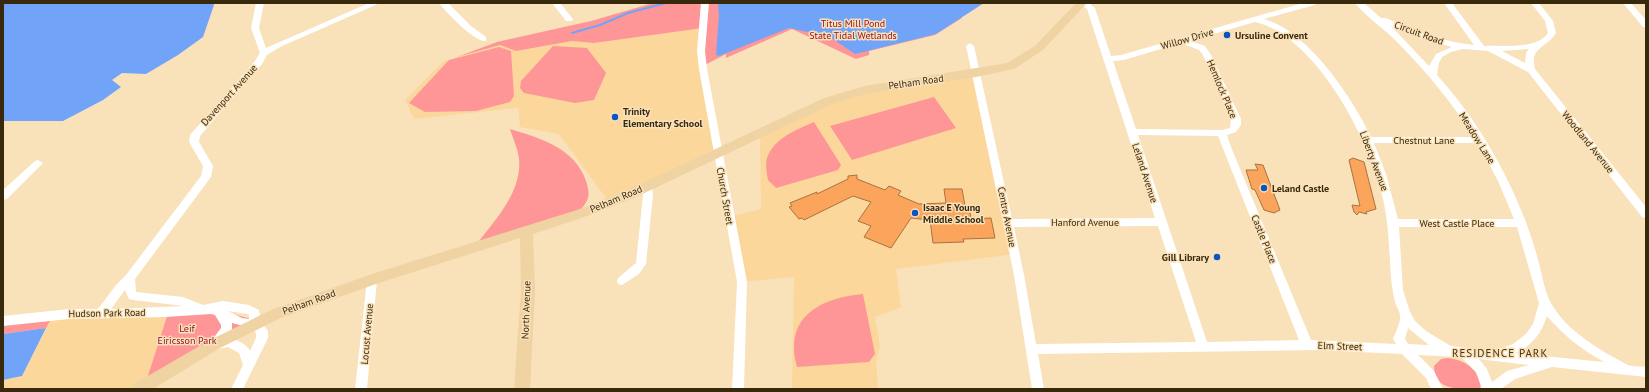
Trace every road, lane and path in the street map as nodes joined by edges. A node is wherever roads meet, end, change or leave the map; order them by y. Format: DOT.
graph roads {
  1 [pos="260,3"];
  2 [pos="376,3"];
  3 [pos="443,3"];
  4 [pos="556,3"];
  5 [pos="705,3"];
  6 [pos="1082,3"];
  7 [pos="1312,3"];
  8 [pos="1359,3"];
  9 [pos="1448,3"];
  10 [pos="1535,3"];
  11 [pos="1627,3"];
  12 [pos="360,6"];
  13 [pos="1285,11"];
  14 [pos="1374,15"];
  15 [pos="569,19"];
  16 [pos="1256,20"];
  17 [pos="1646,25"];
  18 [pos="1284,29"];
  19 [pos="1204,34"];
  20 [pos="483,39"];
  21 [pos="1182,41"];
  22 [pos="1538,45"];
  23 [pos="970,46"];
  24 [pos="1464,47"];
  25 [pos="1202,48"];
  26 [pos="1484,48"];
  27 [pos="264,53"];
  28 [pos="1107,58"];
  29 [pos="1531,70"];
  30 [pos="976,74"];
  31 [pos="1433,75"];
  32 [pos="1132,132"];
  33 [pos="1222,133"];
  34 [pos="1368,140"];
  35 [pos="1480,140"];
  36 [pos="718,152"];
  37 [pos="38,162"];
  38 [pos="647,186"];
  39 [pos="3,196"];
  40 [pos="1646,214"];
  41 [pos="1162,222"];
  42 [pos="1008,223"];
  43 [pos="1393,223"];
  44 [pos="1521,223"];
  45 [pos="526,232"];
  46 [pos="130,278"];
  47 [pos="372,280"];
  48 [pos="622,281"];
  49 [pos="1545,303"];
  50 [pos="210,310"];
  51 [pos="101,313"];
  52 [pos="1406,317"];
  53 [pos="3,321"];
  54 [pos="255,324"];
  55 [pos="215,344"];
  56 [pos="1307,345"];
  57 [pos="1203,347"];
  58 [pos="1032,349"];
  59 [pos="1403,349"];
  60 [pos="1448,351"];
  61 [pos="1463,353"];
  62 [pos="1494,356"];
  63 [pos="1552,363"];
  64 [pos="248,365"];
  65 [pos="1632,371"];
  66 [pos="1646,372"];
  67 [pos="1436,385"];
  68 [pos="139,389"];
  69 [pos="237,389"];
  70 [pos="361,389"];
  71 [pos="522,389"];
  72 [pos="738,389"];
  73 [pos="1038,389"];
  74 [pos="1444,389"];
  75 [pos="1488,389"];
  76 [pos="1492,389"];
  1 -- 27 [label="street"];
  2 -- 12 [label="street, Davenport Avenue"];
  3 -- 20 [label="street"];
  4 -- 15 [label="street"];
  5 -- 36 [label="street, Church Street"];
  6 -- 28 [label="street, Leland Avenue"];
  6 -- 30 [label="main road, Pelham Road"];
  7 -- 13 [label="street, Willow Drive"];
  8 -- 14 [label="street, Meadow Lane"];
  9 -- 26 [label="street"];
  10 -- 22 [label="street"];
  11 -- 17 [label="street"];
  12 -- 27 [label="street, Davenport Avenue"];
  13 -- 16 [label="street, Willow Drive"];
  13 -- 18 [label="street"];
  14 -- 24 [label="street, Circuit Road"];
  14 -- 31 [label="street, Meadow Lane"];
  16 -- 18 [label="street, Liberty Avenue"];
  16 -- 19 [label="street, Willow Drive"];
  18 -- 34 [label="street, Liberty Avenue"];
  19 -- 21 [label="street, Willow Drive"];
  19 -- 25 [label="street, Hemlock Place"];
  21 -- 25 [label="street, Hemlock Place"];
  21 -- 28 [label="street, Willow Drive"];
  22 -- 26 [label="street, Circuit Road"];
  22 -- 29 [label="street"];
  23 -- 30 [label="street, Centre Avenue"];
  24 -- 26 [label="street, Circuit Road"];
  24 -- 31 [label="street, Circuit Road"];
  25 -- 33 [label="street, Hemlock Place"];
  26 -- 29 [label="street, Woodland Avenue"];
  27 -- 46 [label="street, Davenport Avenue"];
  28 -- 32 [label="street, Leland Avenue"];
  29 -- 40 [label="street, Woodland Avenue"];
  30 -- 36 [label="main road, Pelham Road"];
  30 -- 42 [label="street, Centre Avenue"];
  31 -- 35 [label="street, Meadow Lane"];
  32 -- 33 [label="street"];
  32 -- 41 [label="street, Leland Avenue"];
  33 -- 56 [label="street, Castle Place"];
  34 -- 35 [label="street, Chestnut Lane"];
  34 -- 43 [label="street, Liberty Avenue"];
  35 -- 44 [label="street, Meadow Lane"];
  36 -- 38 [label="main road, Pelham Road"];
  36 -- 72 [label="street, Church Street"];
  37 -- 39 [label="street"];
  38 -- 45 [label="main road, Pelham Road"];
  38 -- 48 [label="street"];
  41 -- 42 [label="street, Hanford Avenue"];
  41 -- 57 [label="street, Leland Avenue"];
  42 -- 58 [label="street, Centre Avenue"];
  43 -- 44 [label="street, West Castle Place"];
  43 -- 52 [label="street, Liberty Avenue"];
  44 -- 49 [label="street, Meadow Lane"];
  45 -- 47 [label="main road, Pelham Road"];
  45 -- 71 [label="main road, North Avenue"];
  46 -- 50 [label="street"];
  46 -- 51 [label="street, Davenport Avenue"];
  47 -- 54 [label="main road, Pelham Road"];
  47 -- 70 [label="street, Locust Avenue"];
  49 -- 62 [label="street"];
  49 -- 65 [label="street, Meadow Lane"];
  50 -- 51 [label="street, Hudson Park Road"];
  50 -- 54 [label="street, Hudson Park Road"];
  50 -- 55 [label="street"];
  51 -- 53 [label="street, Hudson Park Road"];
  52 -- 59 [label="street"];
  52 -- 60 [label="street, Liberty Avenue"];
  54 -- 55 [label="main road, Pelham Road"];
  54 -- 64 [label="street"];
  55 -- 64 [label="street"];
  55 -- 68 [label="main road, Pelham Road"];
  56 -- 57 [label="street, Elm Street"];
  56 -- 59 [label="street, Elm Street"];
  57 -- 58 [label="street, Elm Street"];
  58 -- 73 [label="street, Centre Avenue"];
  59 -- 60 [label="street, Elm Street"];
  59 -- 67 [label="street"];
  60 -- 61 [label="street, Elm Street"];
  61 -- 62 [label="street, Elm Street"];
  61 -- 75 [label="street"];
  62 -- 63 [label="street, Elm Street"];
  63 -- 65 [label="street, Elm Street"];
  63 -- 76 [label="street"];
  64 -- 69 [label="street"];
  65 -- 66 [label="street, Elm Street"];
  67 -- 74 [label="street"];
}
